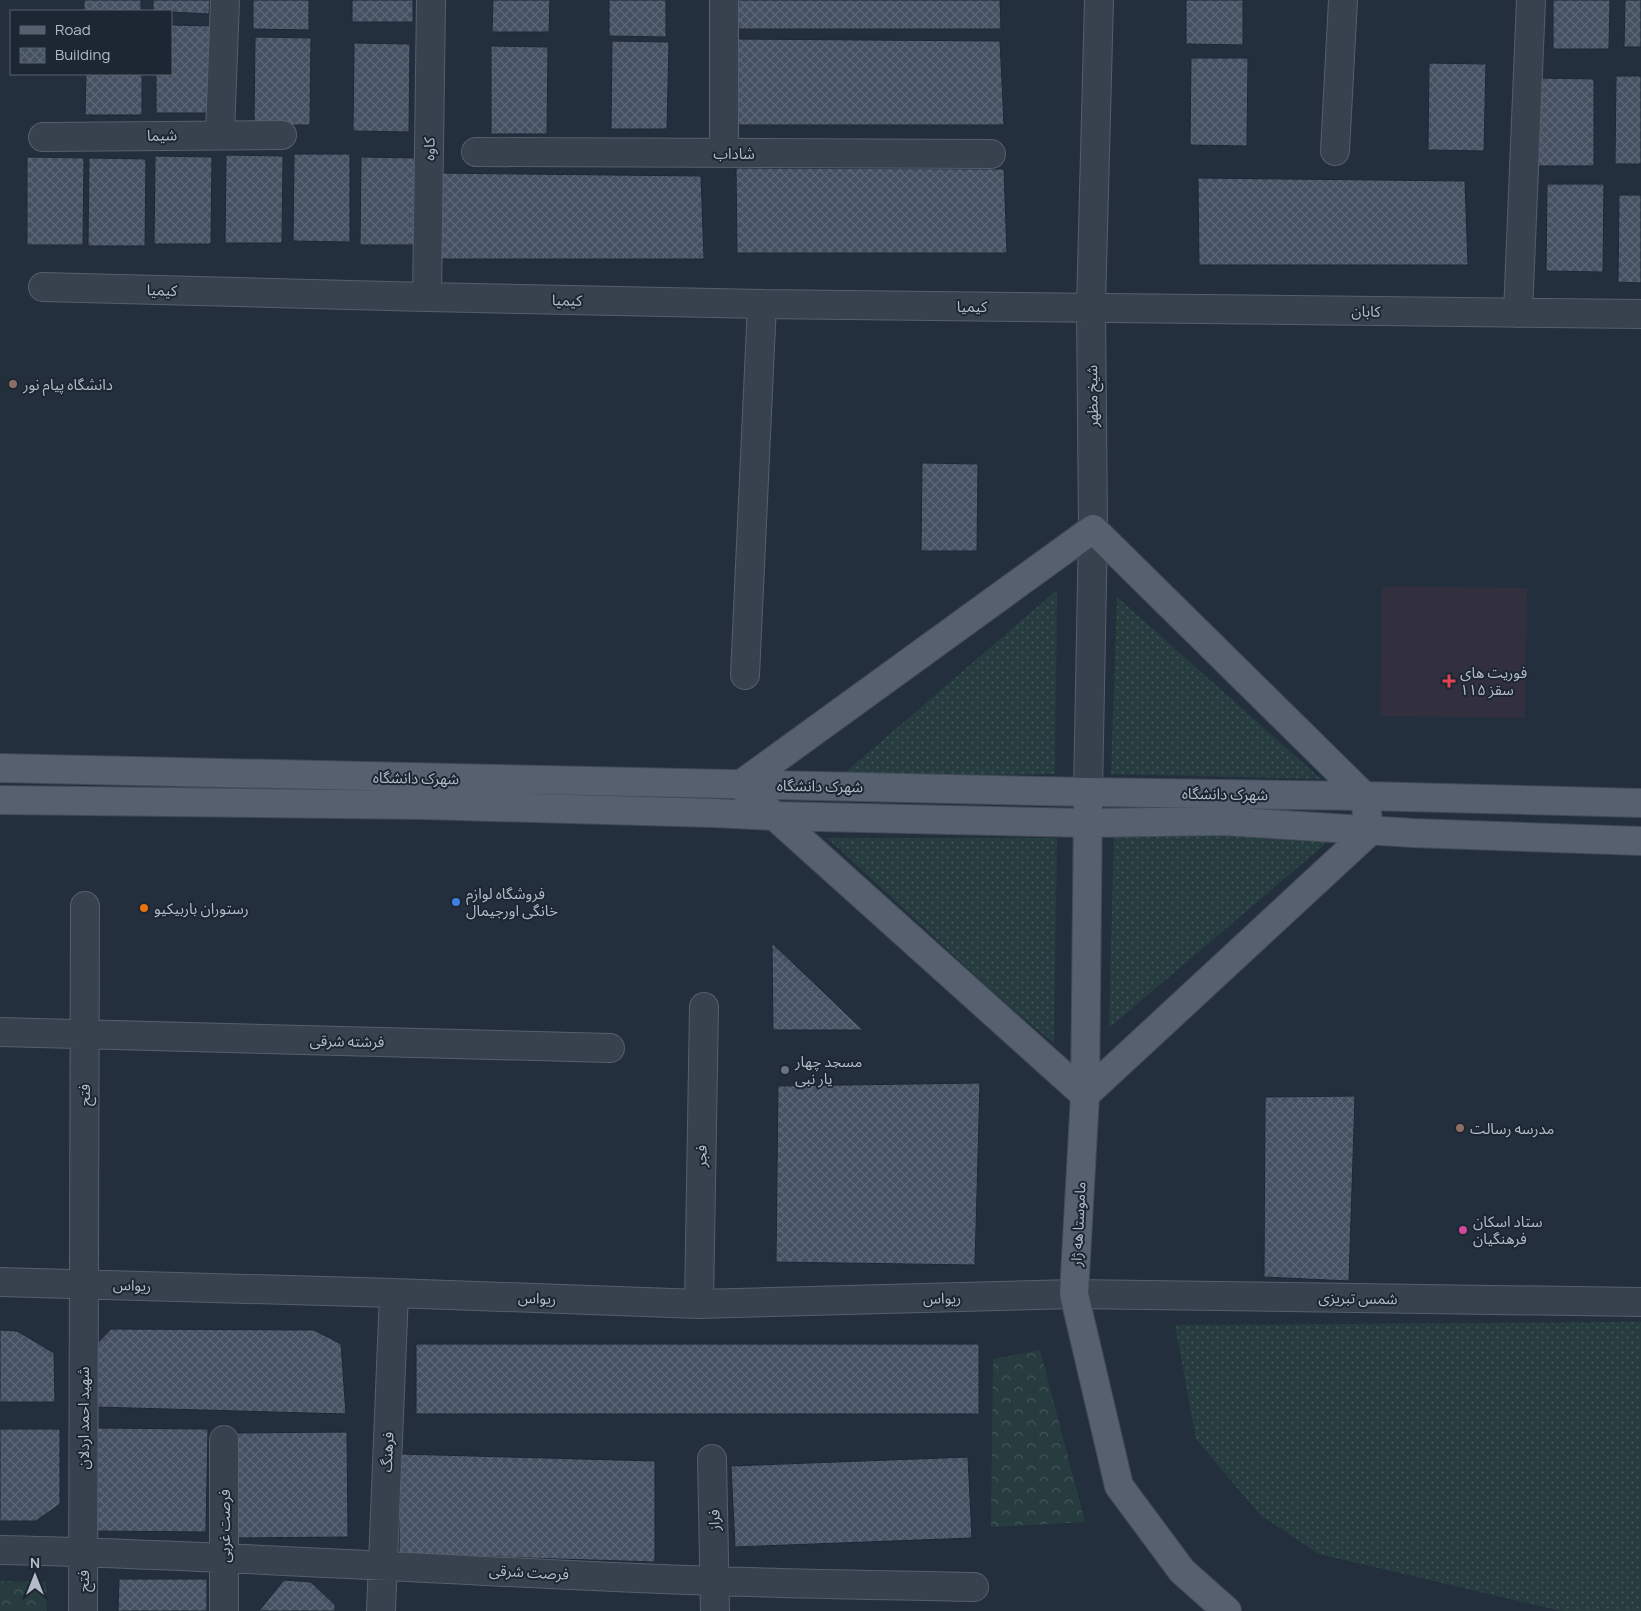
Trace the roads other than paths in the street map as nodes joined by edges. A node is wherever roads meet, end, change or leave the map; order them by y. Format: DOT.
graph roads {
  1 [pos="224,0"];
  2 [pos="431,0"];
  3 [pos="724,0"];
  4 [pos="1099,0"];
  5 [pos="1343,0"];
  6 [pos="1531,0"];
  7 [pos="220,134"];
  8 [pos="282,135"];
  9 [pos="43,136"];
  10 [pos="1335,151"];
  11 [pos="476,152"];
  12 [pos="724,153"];
  13 [pos="991,154"];
  14 [pos="43,287"];
  15 [pos="427,298"];
  16 [pos="762,304"];
  17 [pos="1091,307"];
  18 [pos="1518,313"];
  19 [pos="1641,314"];
  20 [pos="1093,529"];
  21 [pos="745,676"];
  22 [pos="0,768"];
  23 [pos="740,785"];
  24 [pos="1088,792"];
  25 [pos="1364,796"];
  26 [pos="0,800"];
  27 [pos="1641,803"];
  28 [pos="774,816"];
  29 [pos="1088,823"];
  30 [pos="1370,830"];
  31 [pos="1641,840"];
  32 [pos="85,906"];
  33 [pos="704,1007"];
  34 [pos="0,1032"];
  35 [pos="84,1034"];
  36 [pos="610,1048"];
  37 [pos="1085,1095"];
  38 [pos="0,1282"];
  39 [pos="83,1284"];
  40 [pos="394,1293"];
  41 [pos="1074,1294"];
  42 [pos="1641,1302"];
  43 [pos="699,1304"];
  44 [pos="224,1440"];
  45 [pos="712,1459"];
  46 [pos="0,1550"];
  47 [pos="83,1552"];
  48 [pos="225,1558"];
  49 [pos="382,1565"];
  50 [pos="715,1581"];
  51 [pos="974,1586"];
  52 [pos="83,1611"];
  53 [pos="224,1611"];
  54 [pos="381,1611"];
  55 [pos="715,1611"];
  56 [pos="1227,1611"];
  1 -- 7 [label="street"];
  2 -- 15 [label="street, کاوه"];
  3 -- 12 [label="street"];
  4 -- 17 [label="street, شیخ مظهر"];
  5 -- 10 [label="street"];
  6 -- 18 [label="street"];
  7 -- 8 [label="street, شیما"];
  7 -- 9 [label="street, شیما"];
  11 -- 12 [label="street, شاداب"];
  12 -- 13 [label="street, شاداب"];
  14 -- 15 [label="street, کیمیا"];
  15 -- 16 [label="street, کیمیا"];
  16 -- 17 [label="street, کیمیا"];
  16 -- 21 [label="street"];
  17 -- 18 [label="street, کابان"];
  17 -- 20 [label="street, شیخ مظهر"];
  18 -- 19 [label="street, کابان"];
  20 -- 23 [label="main road"];
  20 -- 24 [label="street, شیخ مظهر"];
  20 -- 25 [label="main road"];
  22 -- 23 [label="main road, شهرک دانشگاه"];
  23 -- 24 [label="main road, شهرک دانشگاه"];
  23 -- 28 [label="main road"];
  24 -- 25 [label="main road, شهرک دانشگاه"];
  24 -- 29 [label="main road, ماموستا هه ژار"];
  25 -- 27 [label="main road, شهرک دانشگاه"];
  25 -- 30 [label="main road"];
  26 -- 28 [label="main road"];
  28 -- 29 [label="main road"];
  28 -- 37 [label="main road"];
  29 -- 30 [label="main road"];
  29 -- 37 [label="main road, ماموستا هه ژار"];
  30 -- 31 [label="main road"];
  30 -- 37 [label="main road"];
  32 -- 35 [label="street, فتح"];
  33 -- 43 [label="street, فجر"];
  34 -- 35 [label="street, فرشته شرقی"];
  35 -- 36 [label="street, فرشته شرقی"];
  35 -- 39 [label="street, فتح"];
  37 -- 41 [label="main road, ماموستا هه ژار"];
  38 -- 39 [label="street, ریواس"];
  39 -- 40 [label="street, ریواس"];
  39 -- 47 [label="street, شهید احمد اردلان"];
  40 -- 43 [label="street, ریواس"];
  40 -- 49 [label="street, فرهنگ"];
  41 -- 42 [label="street, شمس تبریزی"];
  41 -- 43 [label="street, ریواس"];
  41 -- 56 [label="main road, ماموستا هه ژار"];
  44 -- 48 [label="street, فرصت غربی"];
  45 -- 50 [label="street, فراز"];
  46 -- 47 [label="street, فرصت شرقی"];
  47 -- 48 [label="street, فرصت شرقی"];
  47 -- 52 [label="street, فتح"];
  48 -- 49 [label="street, فرصت شرقی"];
  48 -- 53 [label="street, فرصت غربی"];
  49 -- 50 [label="street, فرصت شرقی"];
  49 -- 54 [label="street, فرهنگ"];
  50 -- 51 [label="street, فرصت شرقی"];
  50 -- 55 [label="street, فراز"];
}
